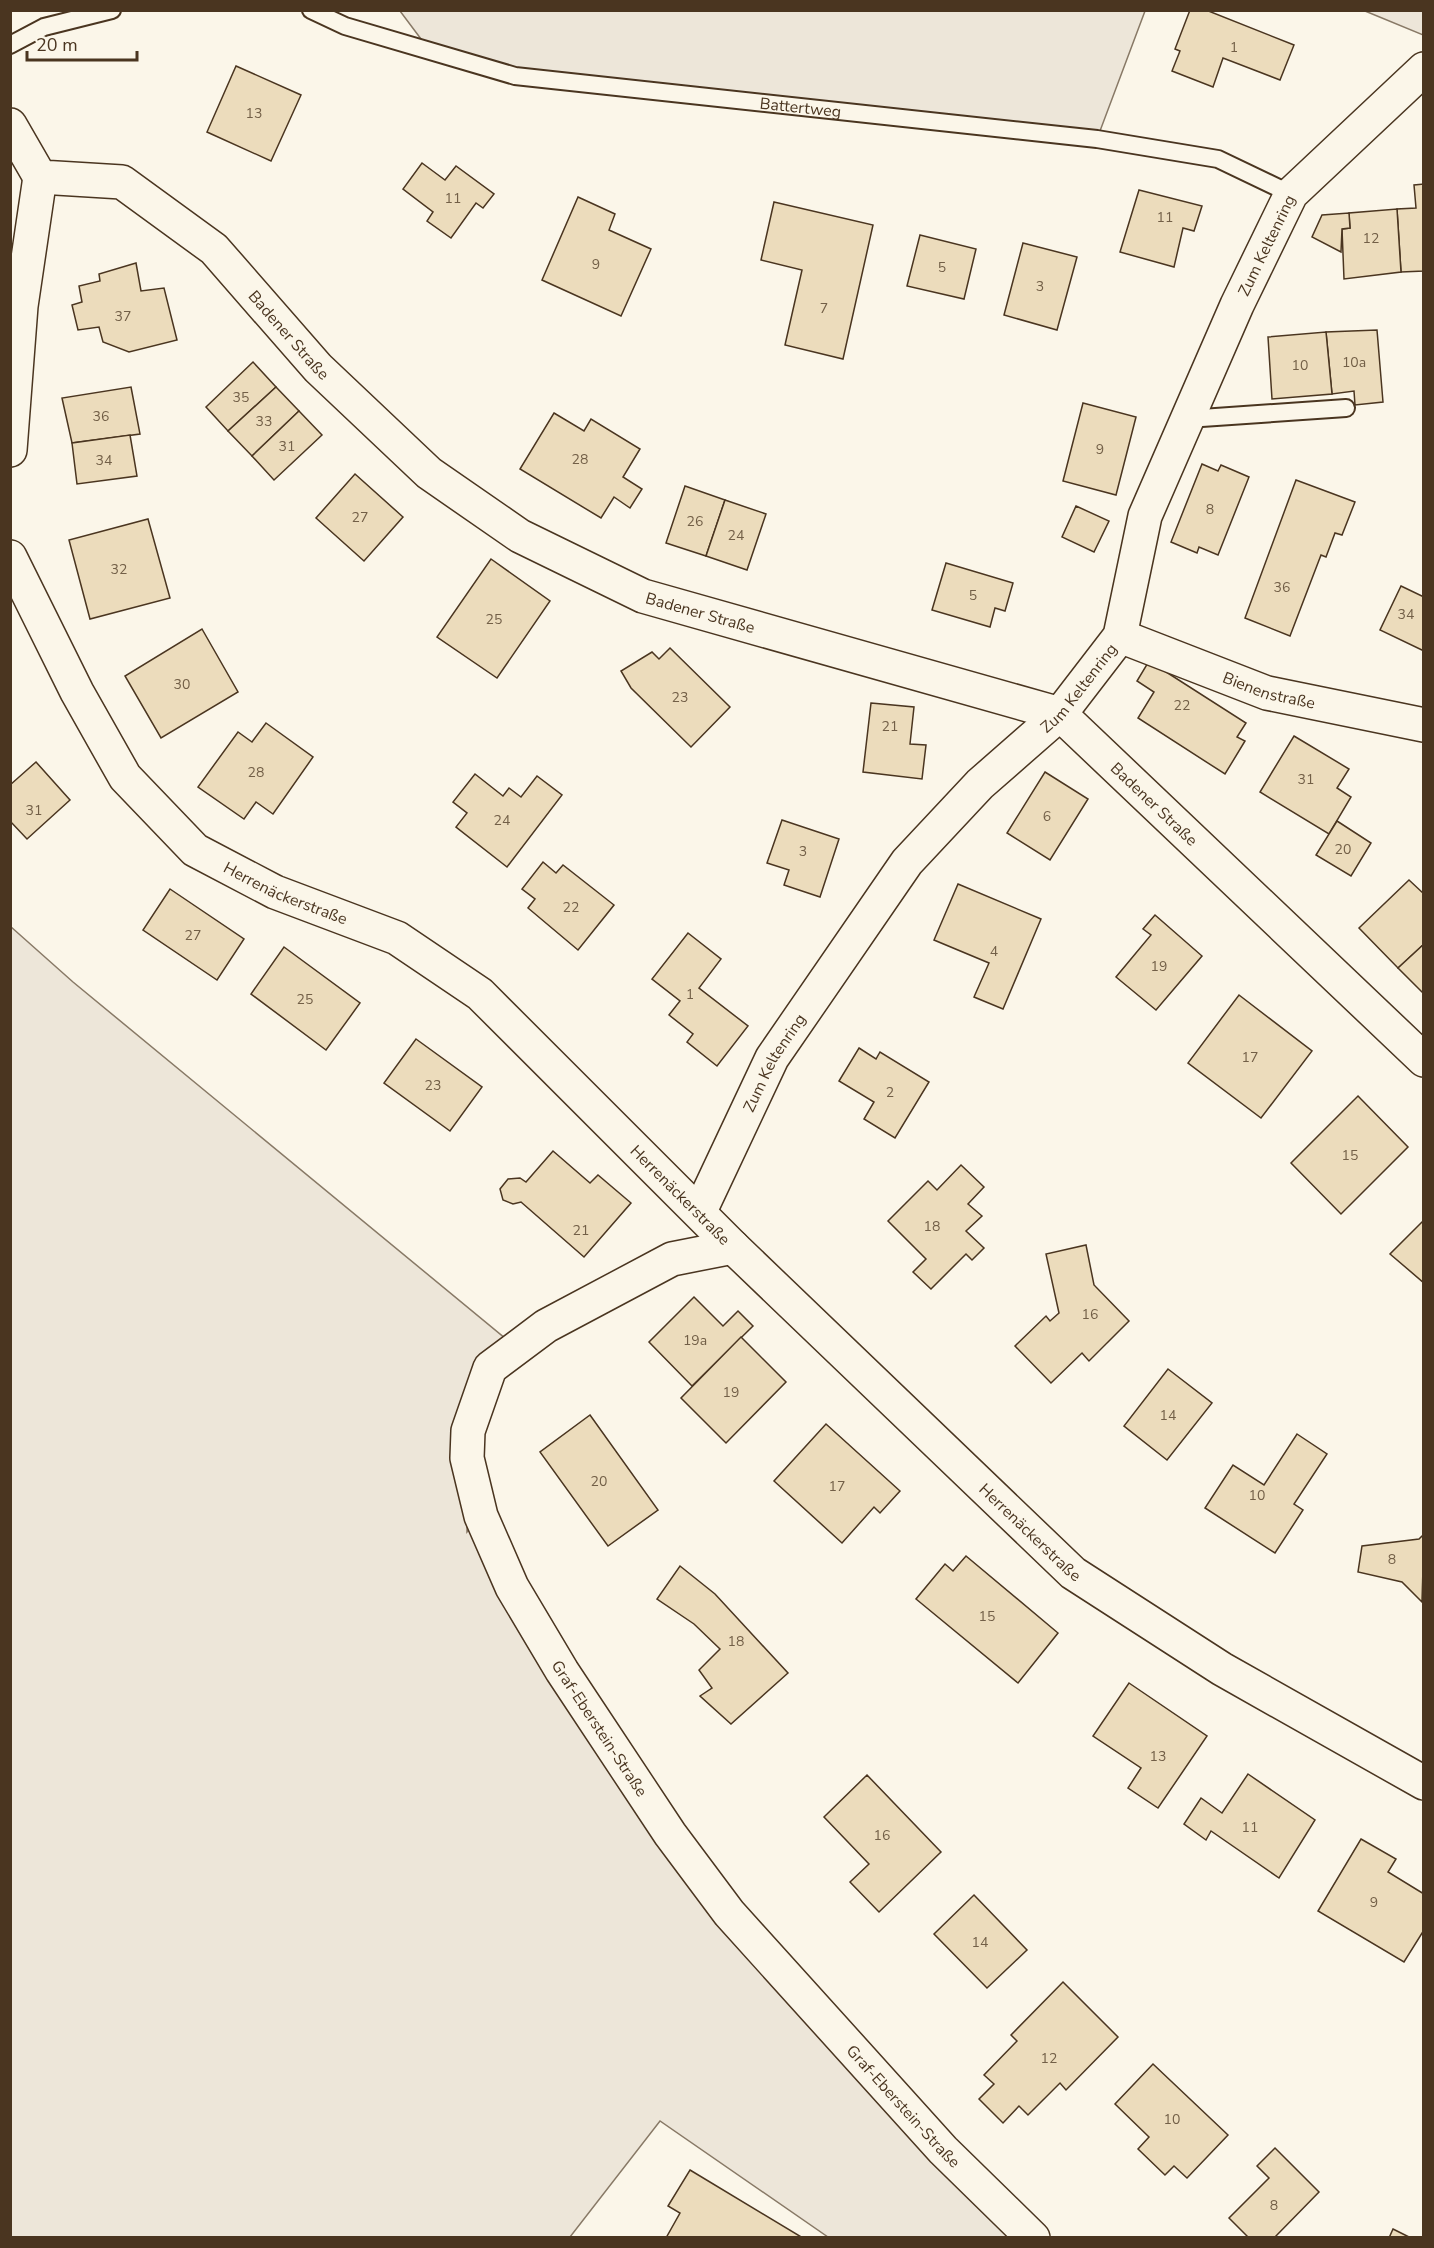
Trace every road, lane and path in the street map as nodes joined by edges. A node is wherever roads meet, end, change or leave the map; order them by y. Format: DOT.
graph roads {
  1 [pos="112,10"];
  2 [pos="311,10"];
  3 [pos="10,45"];
  4 [pos="1424,69"];
  5 [pos="10,125"];
  6 [pos="40,177"];
  7 [pos="1291,194"];
  8 [pos="1346,408"];
  9 [pos="1187,419"];
  10 [pos="10,450"];
  11 [pos="10,557"];
  12 [pos="1120,636"];
  13 [pos="1060,714"];
  14 [pos="1422,721"];
  15 [pos="1424,1060"];
  16 [pos="700,1211"];
  17 [pos="733,1247"];
  18 [pos="1424,1783"];
  19 [pos="1033,2238"];
  1 -- 3 [label="lane"];
  2 -- 7 [label="lane, Battertweg"];
  4 -- 7 [label="street, Zum Keltenring"];
  5 -- 6 [label="street"];
  6 -- 10 [label="street"];
  6 -- 13 [label="street, Badener Straße"];
  7 -- 9 [label="street, Zum Keltenring"];
  8 -- 9 [label="lane"];
  9 -- 12 [label="street, Zum Keltenring"];
  11 -- 16 [label="street, Herrenäckerstraße"];
  12 -- 13 [label="street, Zum Keltenring"];
  12 -- 14 [label="street, Bienenstraße"];
  13 -- 15 [label="street, Badener Straße"];
  13 -- 16 [label="street, Zum Keltenring"];
  16 -- 17 [label="street, Herrenäckerstraße"];
  17 -- 18 [label="street, Herrenäckerstraße"];
  17 -- 19 [label="street, Graf-Eberstein-Straße"];
}
